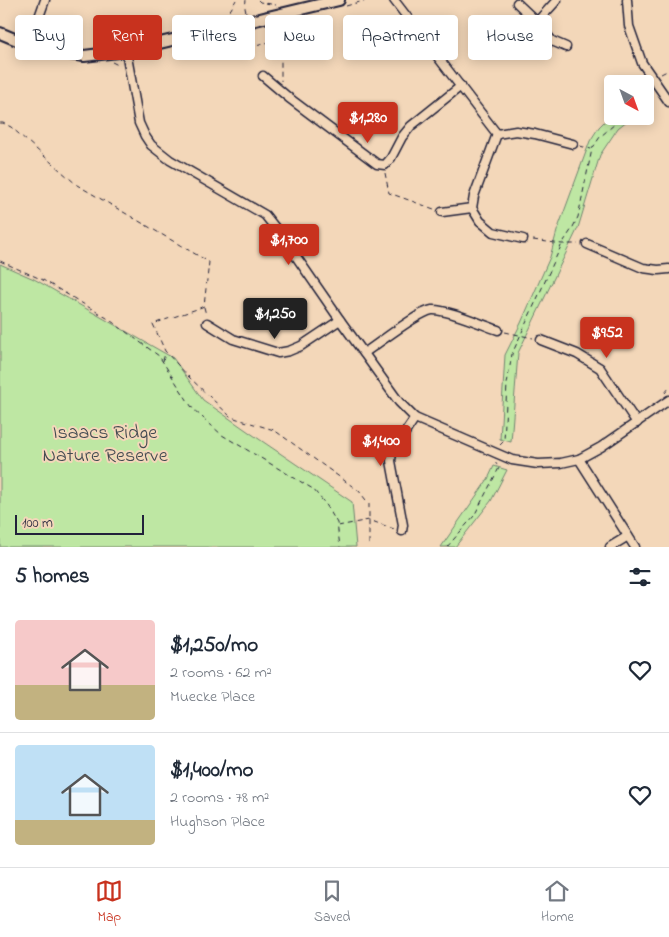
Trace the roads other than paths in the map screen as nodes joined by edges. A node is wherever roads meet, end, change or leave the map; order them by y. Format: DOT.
graph roads {
  1 [pos="45,0"];
  2 [pos="339,0"];
  3 [pos="394,0"];
  4 [pos="557,0"];
  5 [pos="627,0"];
  6 [pos="517,3"];
  7 [pos="40,15"];
  8 [pos="530,15"];
  9 [pos="543,15"];
  10 [pos="0,33"];
  11 [pos="15,39"];
  12 [pos="552,41"];
  13 [pos="162,42"];
  14 [pos="566,47"];
  15 [pos="128,60"];
  16 [pos="263,76"];
  17 [pos="461,86"];
  18 [pos="669,102"];
  19 [pos="497,134"];
  20 [pos="572,144"];
  21 [pos="472,208"];
  22 [pos="442,212"];
  23 [pos="523,239"];
  24 [pos="586,244"];
  25 [pos="669,269"];
  26 [pos="340,320"];
  27 [pos="207,323"];
  28 [pos="498,330"];
  29 [pos="541,340"];
  30 [pos="364,353"];
  31 [pos="666,397"];
  32 [pos="415,418"];
  33 [pos="637,423"];
  34 [pos="579,459"];
  35 [pos="402,531"];
  36 [pos="628,536"];
  37 [pos="610,547"];
  38 [pos="635,547"];
  1 -- 7 [label="street"];
  2 -- 13 [label="street, bridge"];
  3 -- 17 [label="street"];
  4 -- 9 [label="street"];
  5 -- 18 [label="street"];
  6 -- 8 [label="street"];
  10 -- 11 [label="street"];
  12 -- 14 [label="street"];
  15 -- 26 [label="street"];
  16 -- 17 [label="street"];
  17 -- 19 [label="street"];
  19 -- 20 [label="street"];
  19 -- 21 [label="street"];
  21 -- 22 [label="street"];
  21 -- 23 [label="street"];
  24 -- 25 [label="street"];
  26 -- 27 [label="street"];
  26 -- 30 [label="street"];
  28 -- 30 [label="street"];
  29 -- 33 [label="street"];
  30 -- 32 [label="street"];
  31 -- 33 [label="street"];
  32 -- 34 [label="street"];
  32 -- 35 [label="street"];
  33 -- 34 [label="street"];
  34 -- 36 [label="street"];
  36 -- 37 [label="street"];
  36 -- 38 [label="street"];
}
